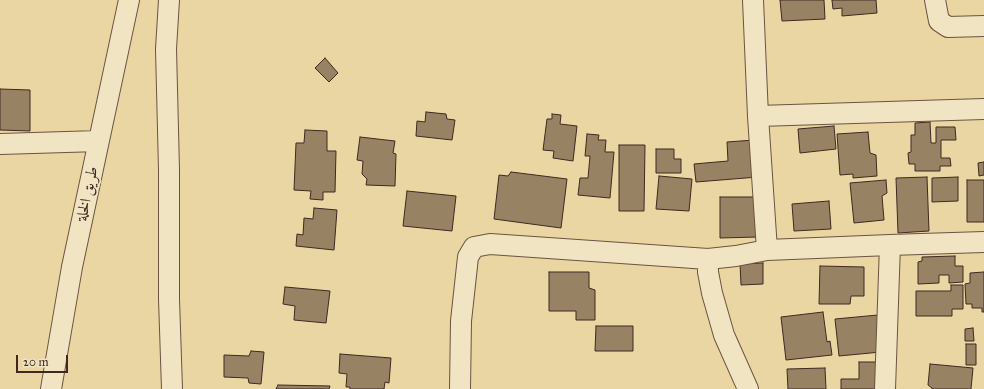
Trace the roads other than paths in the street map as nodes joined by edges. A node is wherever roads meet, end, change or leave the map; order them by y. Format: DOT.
graph roads {
  1 [pos="129,0"];
  2 [pos="169,0"];
  3 [pos="753,0"];
  4 [pos="935,0"];
  5 [pos="984,26"];
  6 [pos="984,109"];
  7 [pos="758,116"];
  8 [pos="99,141"];
  9 [pos="0,144"];
  10 [pos="984,242"];
  11 [pos="890,245"];
  12 [pos="767,250"];
  13 [pos="708,259"];
  14 [pos="51,389"];
  15 [pos="172,389"];
  16 [pos="460,389"];
  17 [pos="748,389"];
  18 [pos="885,389"];
  1 -- 8 [label="street, طريق الخلة"];
  2 -- 15 [label="street"];
  3 -- 7 [label="street"];
  4 -- 5 [label="street"];
  6 -- 7 [label="street"];
  7 -- 12 [label="street"];
  8 -- 9 [label="street"];
  8 -- 14 [label="street, طريق الخلة"];
  10 -- 11 [label="street"];
  11 -- 12 [label="street"];
  11 -- 18 [label="street"];
  12 -- 13 [label="street"];
  13 -- 16 [label="street"];
  13 -- 17 [label="street"];
}
